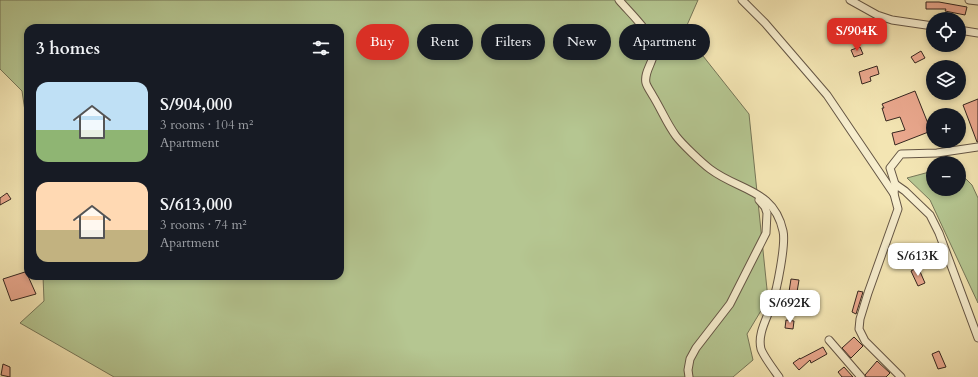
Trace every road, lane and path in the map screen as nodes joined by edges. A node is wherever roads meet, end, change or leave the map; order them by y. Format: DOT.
graph roads {
  1 [pos="619,0"];
  2 [pos="742,0"];
  3 [pos="850,0"];
  4 [pos="969,0"];
  5 [pos="978,1"];
  6 [pos="926,25"];
  7 [pos="966,31"];
  8 [pos="978,33"];
  9 [pos="978,147"];
  10 [pos="895,184"];
  11 [pos="750,190"];
  12 [pos="894,194"];
  13 [pos="978,338"];
  14 [pos="829,340"];
  15 [pos="689,377"];
  16 [pos="779,377"];
  17 [pos="861,377"];
  18 [pos="901,377"];
  1 -- 11 [label="street"];
  2 -- 12 [label="street"];
  3 -- 6 [label="street"];
  4 -- 5 [label="street"];
  7 -- 8 [label="street"];
  9 -- 10 [label="street"];
  10 -- 12 [label="street"];
  10 -- 13 [label="street"];
  11 -- 15 [label="street"];
  11 -- 16 [label="street"];
  12 -- 18 [label="street"];
  14 -- 17 [label="street"];
}
